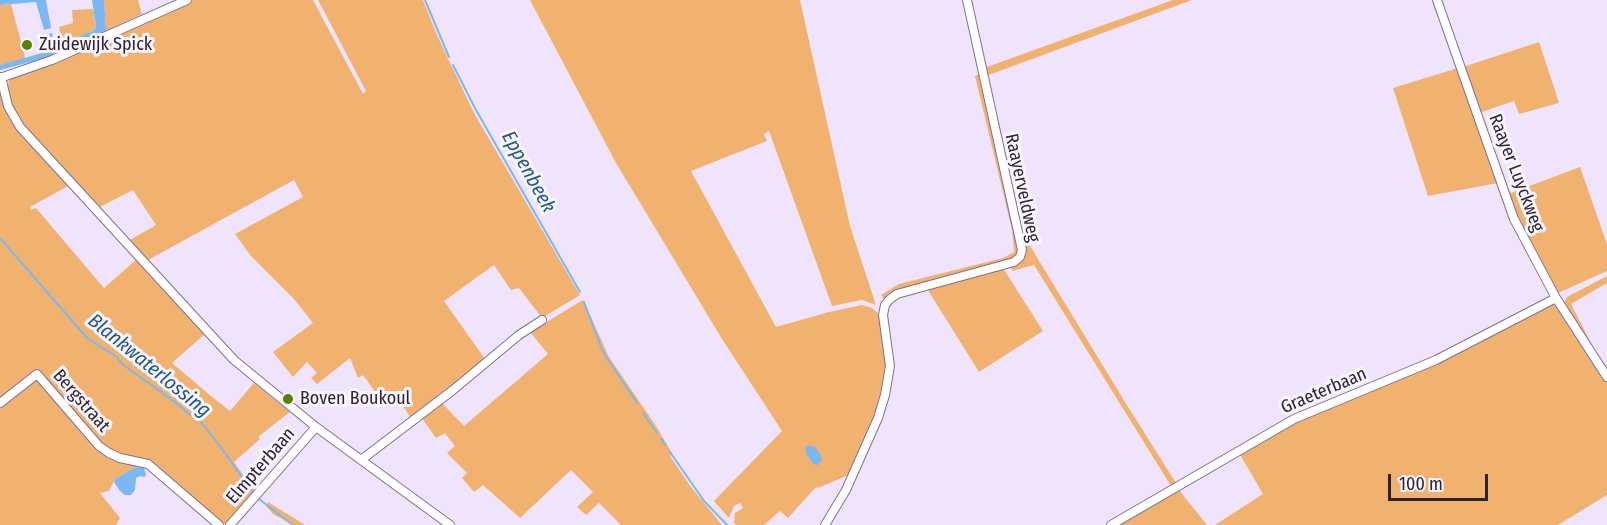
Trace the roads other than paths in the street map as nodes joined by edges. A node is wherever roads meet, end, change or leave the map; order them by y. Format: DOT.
graph roads {
  1 [pos="187,0"];
  2 [pos="967,0"];
  3 [pos="1437,0"];
  4 [pos="0,78"];
  5 [pos="1556,298"];
  6 [pos="542,320"];
  7 [pos="1607,377"];
  8 [pos="0,403"];
  9 [pos="316,427"];
  10 [pos="361,459"];
  11 [pos="219,525"];
  12 [pos="230,525"];
  13 [pos="450,525"];
  14 [pos="825,525"];
  15 [pos="1111,525"];
  1 -- 4 [label="street"];
  2 -- 14 [label="street, Raayerveldweg"];
  3 -- 5 [label="street, Raayer Luyckweg"];
  4 -- 9 [label="street"];
  5 -- 7 [label="street, Raayer Luyckweg"];
  5 -- 15 [label="street, Graeterbaan"];
  6 -- 10 [label="street"];
  8 -- 11 [label="street, Bergstraat"];
  9 -- 10 [label="street"];
  9 -- 12 [label="street, Elmpterbaan"];
  10 -- 13 [label="street"];
}
